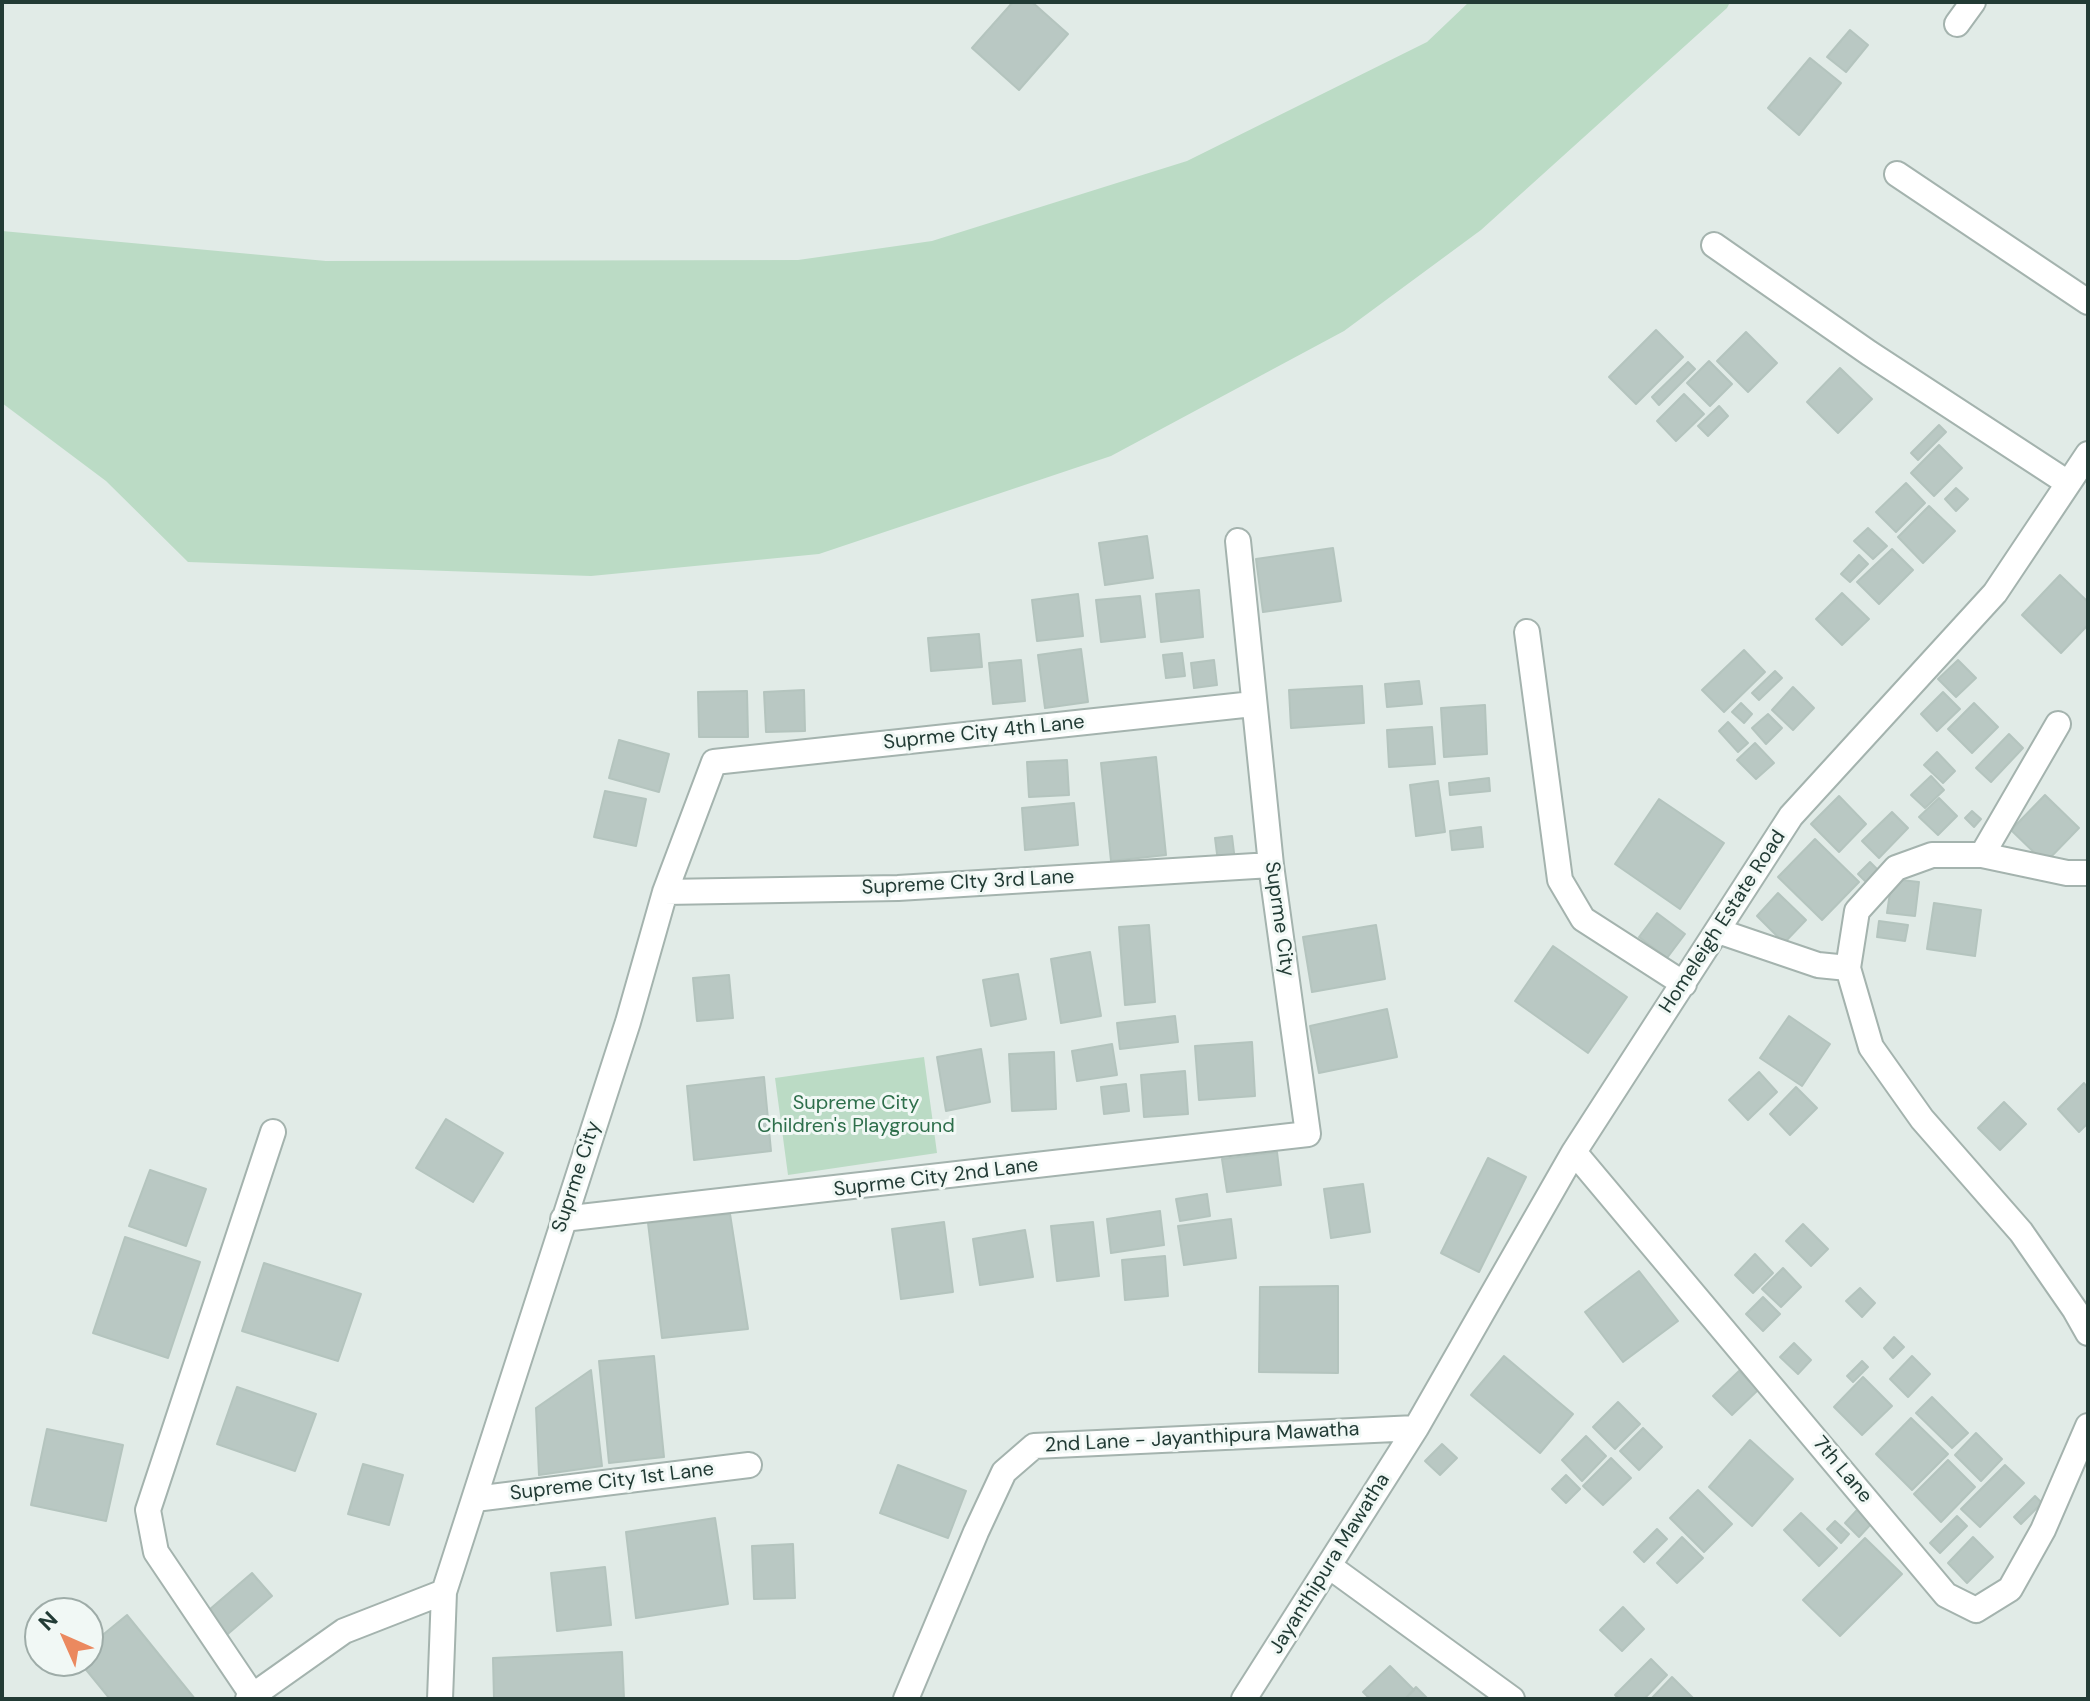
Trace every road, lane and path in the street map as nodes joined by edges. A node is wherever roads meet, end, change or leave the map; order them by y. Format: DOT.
graph roads {
  1 [pos="1973,2"];
  2 [pos="1957,24"];
  3 [pos="1897,174"];
  4 [pos="1714,245"];
  5 [pos="2088,302"];
  6 [pos="2087,456"];
  7 [pos="2068,483"];
  8 [pos="1238,541"];
  9 [pos="1527,632"];
  10 [pos="1253,704"];
  11 [pos="2058,724"];
  12 [pos="714,762"];
  13 [pos="1982,855"];
  14 [pos="1271,865"];
  15 [pos="2088,873"];
  16 [pos="665,892"];
  17 [pos="1718,931"];
  18 [pos="1848,968"];
  19 [pos="1684,984"];
  20 [pos="273,1132"];
  21 [pos="1308,1134"];
  22 [pos="1574,1152"];
  23 [pos="563,1219"];
  24 [pos="2088,1333"];
  25 [pos="2088,1426"];
  26 [pos="1416,1428"];
  27 [pos="749,1465"];
  28 [pos="475,1499"];
  29 [pos="1329,1566"];
  30 [pos="444,1592"];
  31 [pos="250,1698"];
  32 [pos="440,1699"];
  33 [pos="906,1699"];
  34 [pos="1244,1699"];
  35 [pos="1512,1699"];
  1 -- 2 [label="street"];
  3 -- 5 [label="street"];
  4 -- 7 [label="street"];
  6 -- 7 [label="street, Homeleigh Estate Road"];
  7 -- 17 [label="street, Homeleigh Estate Road"];
  8 -- 10 [label="street, Suprme City"];
  9 -- 19 [label="street"];
  10 -- 12 [label="street, Suprme City 4th Lane"];
  10 -- 14 [label="street, Suprme City"];
  11 -- 13 [label="street"];
  12 -- 16 [label="street, Suprme City"];
  13 -- 15 [label="street"];
  13 -- 18 [label="street"];
  14 -- 16 [label="street, Supreme CIty 3rd Lane"];
  14 -- 21 [label="street, Suprme City"];
  16 -- 23 [label="street, Suprme City"];
  17 -- 18 [label="street"];
  17 -- 19 [label="street, Homeleigh Estate Road"];
  18 -- 24 [label="street"];
  19 -- 22 [label="street, Homeleigh Estate Road"];
  20 -- 31 [label="street"];
  21 -- 23 [label="street, Suprme City 2nd Lane"];
  22 -- 25 [label="street, 7th Lane"];
  22 -- 26 [label="street, Homeleigh Estate Road"];
  23 -- 28 [label="street, Suprme City"];
  26 -- 29 [label="street, Jayanthipura Mawatha"];
  26 -- 33 [label="street, 2nd Lane - Jayanthipura Mawatha"];
  27 -- 28 [label="street, Supreme City 1st Lane"];
  28 -- 30 [label="street, Suprme City"];
  29 -- 34 [label="street, Jayanthipura Mawatha"];
  29 -- 35 [label="street"];
  30 -- 31 [label="street"];
  30 -- 32 [label="street, Suprme City"];
}
